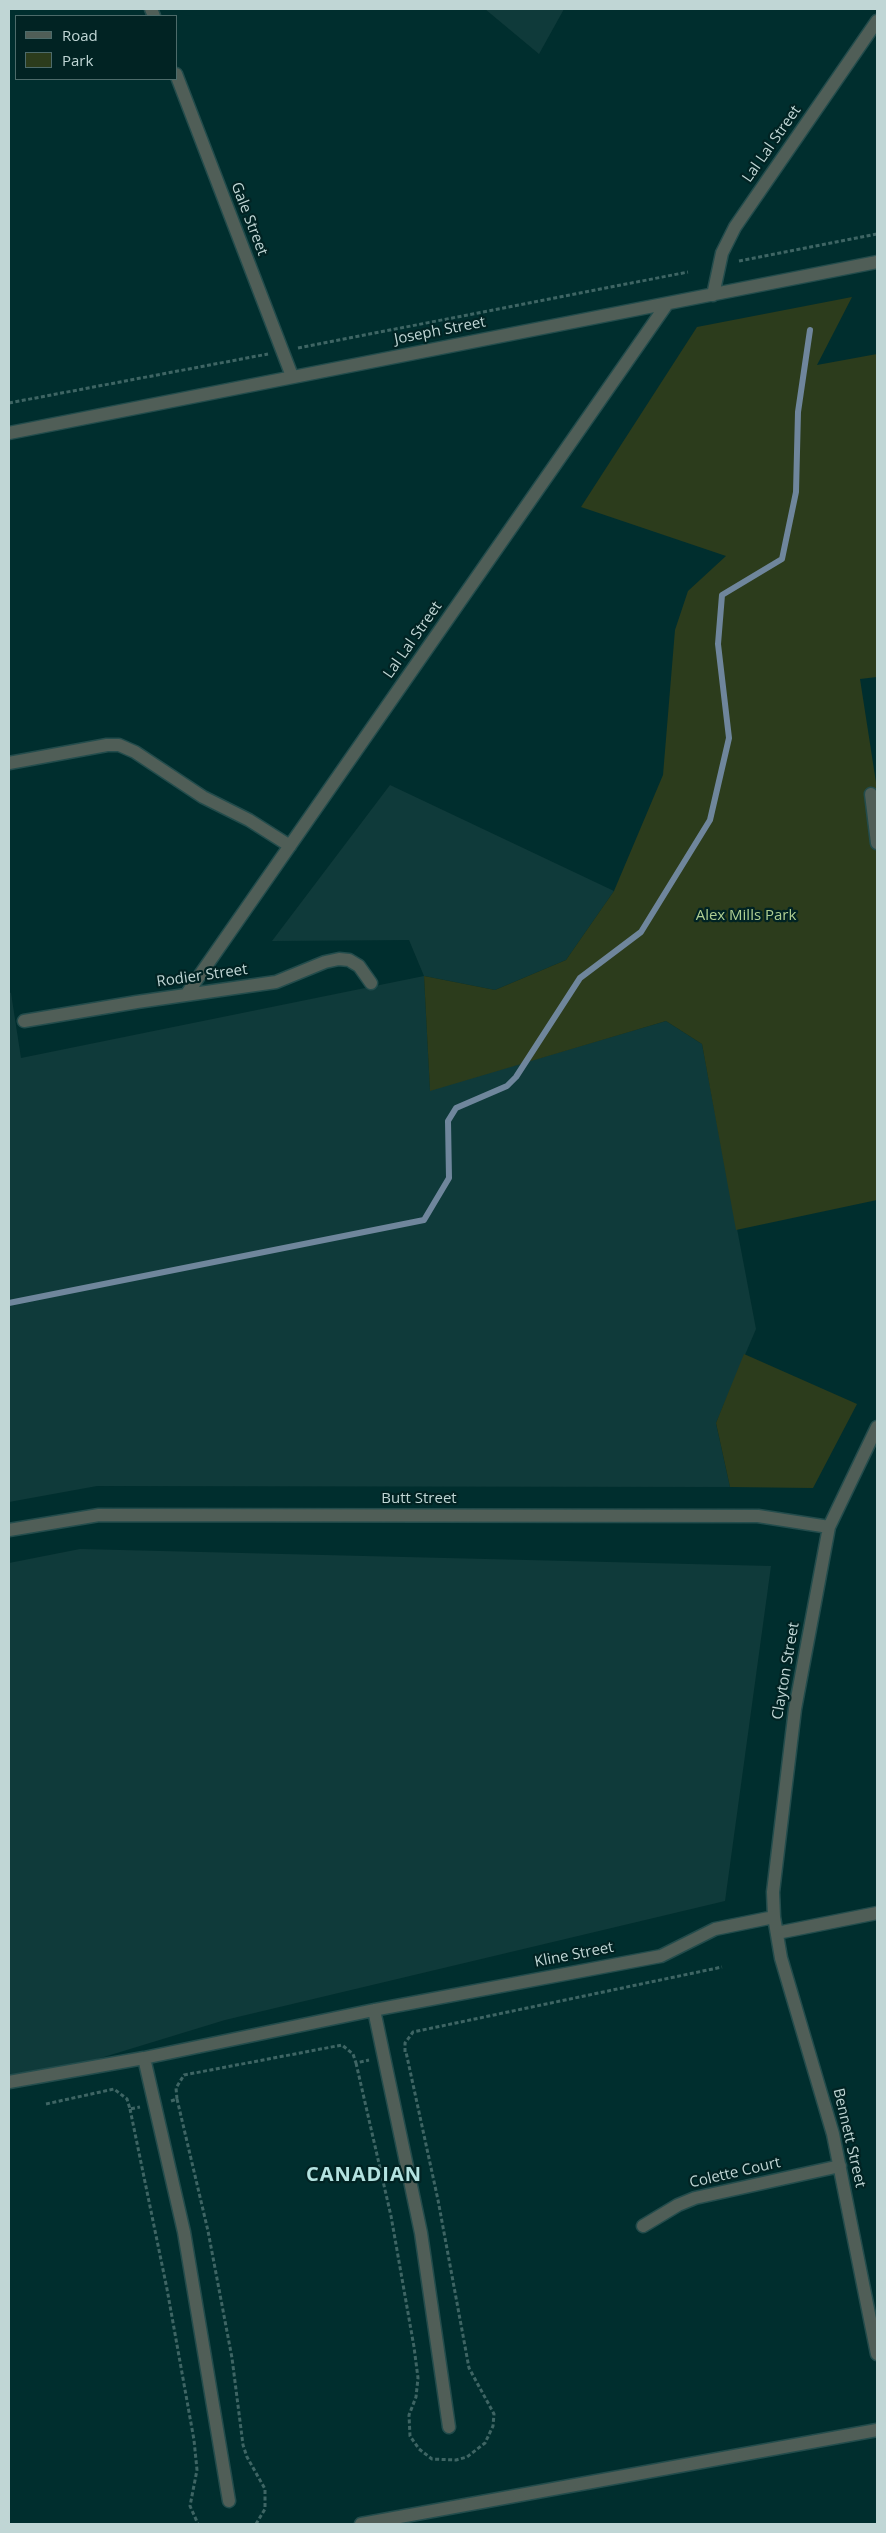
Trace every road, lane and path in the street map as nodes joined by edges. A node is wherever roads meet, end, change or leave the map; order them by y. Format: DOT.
graph roads {
  1 [pos="877,21"];
  2 [pos="178,79"];
  3 [pos="877,234"];
  4 [pos="739,261"];
  5 [pos="877,262"];
  6 [pos="688,272"];
  7 [pos="713,295"];
  8 [pos="667,304"];
  9 [pos="283,351"];
  10 [pos="292,376"];
  11 [pos="9,402"];
  12 [pos="9,433"];
  13 [pos="9,763"];
  14 [pos="871,794"];
  15 [pos="877,843"];
  16 [pos="290,846"];
  17 [pos="371,983"];
  18 [pos="186,995"];
  19 [pos="24,1021"];
  20 [pos="877,1426"];
  21 [pos="829,1526"];
  22 [pos="9,1530"];
  23 [pos="877,1913"];
  24 [pos="774,1917"];
  25 [pos="777,1933"];
  26 [pos="374,2010"];
  27 [pos="144,2058"];
  28 [pos="9,2082"];
  29 [pos="177,2099"];
  30 [pos="130,2109"];
  31 [pos="840,2166"];
  32 [pos="643,2226"];
  33 [pos="877,2354"];
  34 [pos="449,2427"];
  35 [pos="877,2430"];
  36 [pos="229,2501"];
  37 [pos="198,2524"];
  38 [pos="256,2524"];
  39 [pos="361,2524"];
  1 -- 7 [label="street, Lal Lal Street"];
  2 -- 9 [label="street, Gale Street"];
  3 -- 4 [label="path"];
  5 -- 7 [label="street, Joseph Street"];
  6 -- 9 [label="path"];
  7 -- 8 [label="street, Joseph Street"];
  8 -- 10 [label="street, Joseph Street"];
  8 -- 16 [label="street, Lal Lal Street"];
  9 -- 10 [label="street, Gale Street"];
  9 -- 11 [label="path"];
  10 -- 12 [label="street, Joseph Street"];
  13 -- 16 [label="street"];
  14 -- 15 [label="street"];
  16 -- 18 [label="street, Lal Lal Street"];
  17 -- 18 [label="street, Rodier Street"];
  18 -- 19 [label="street, Rodier Street"];
  20 -- 21 [label="street, Clayton Street"];
  21 -- 22 [label="street, Butt Street"];
  21 -- 24 [label="street, Clayton Street"];
  23 -- 25 [label="street"];
  24 -- 25 [label="street, Clayton Street"];
  24 -- 26 [label="street, Kline Street"];
  25 -- 31 [label="street, Bennett Street"];
  26 -- 27 [label="street, Kline Street"];
  26 -- 34 [label="street"];
  27 -- 28 [label="street, Kline Street"];
  27 -- 36 [label="street"];
  29 -- 38 [label="path"];
  30 -- 37 [label="path"];
  31 -- 32 [label="street, Colette Court"];
  31 -- 33 [label="street, Bennett Street"];
  35 -- 39 [label="street"];
}
